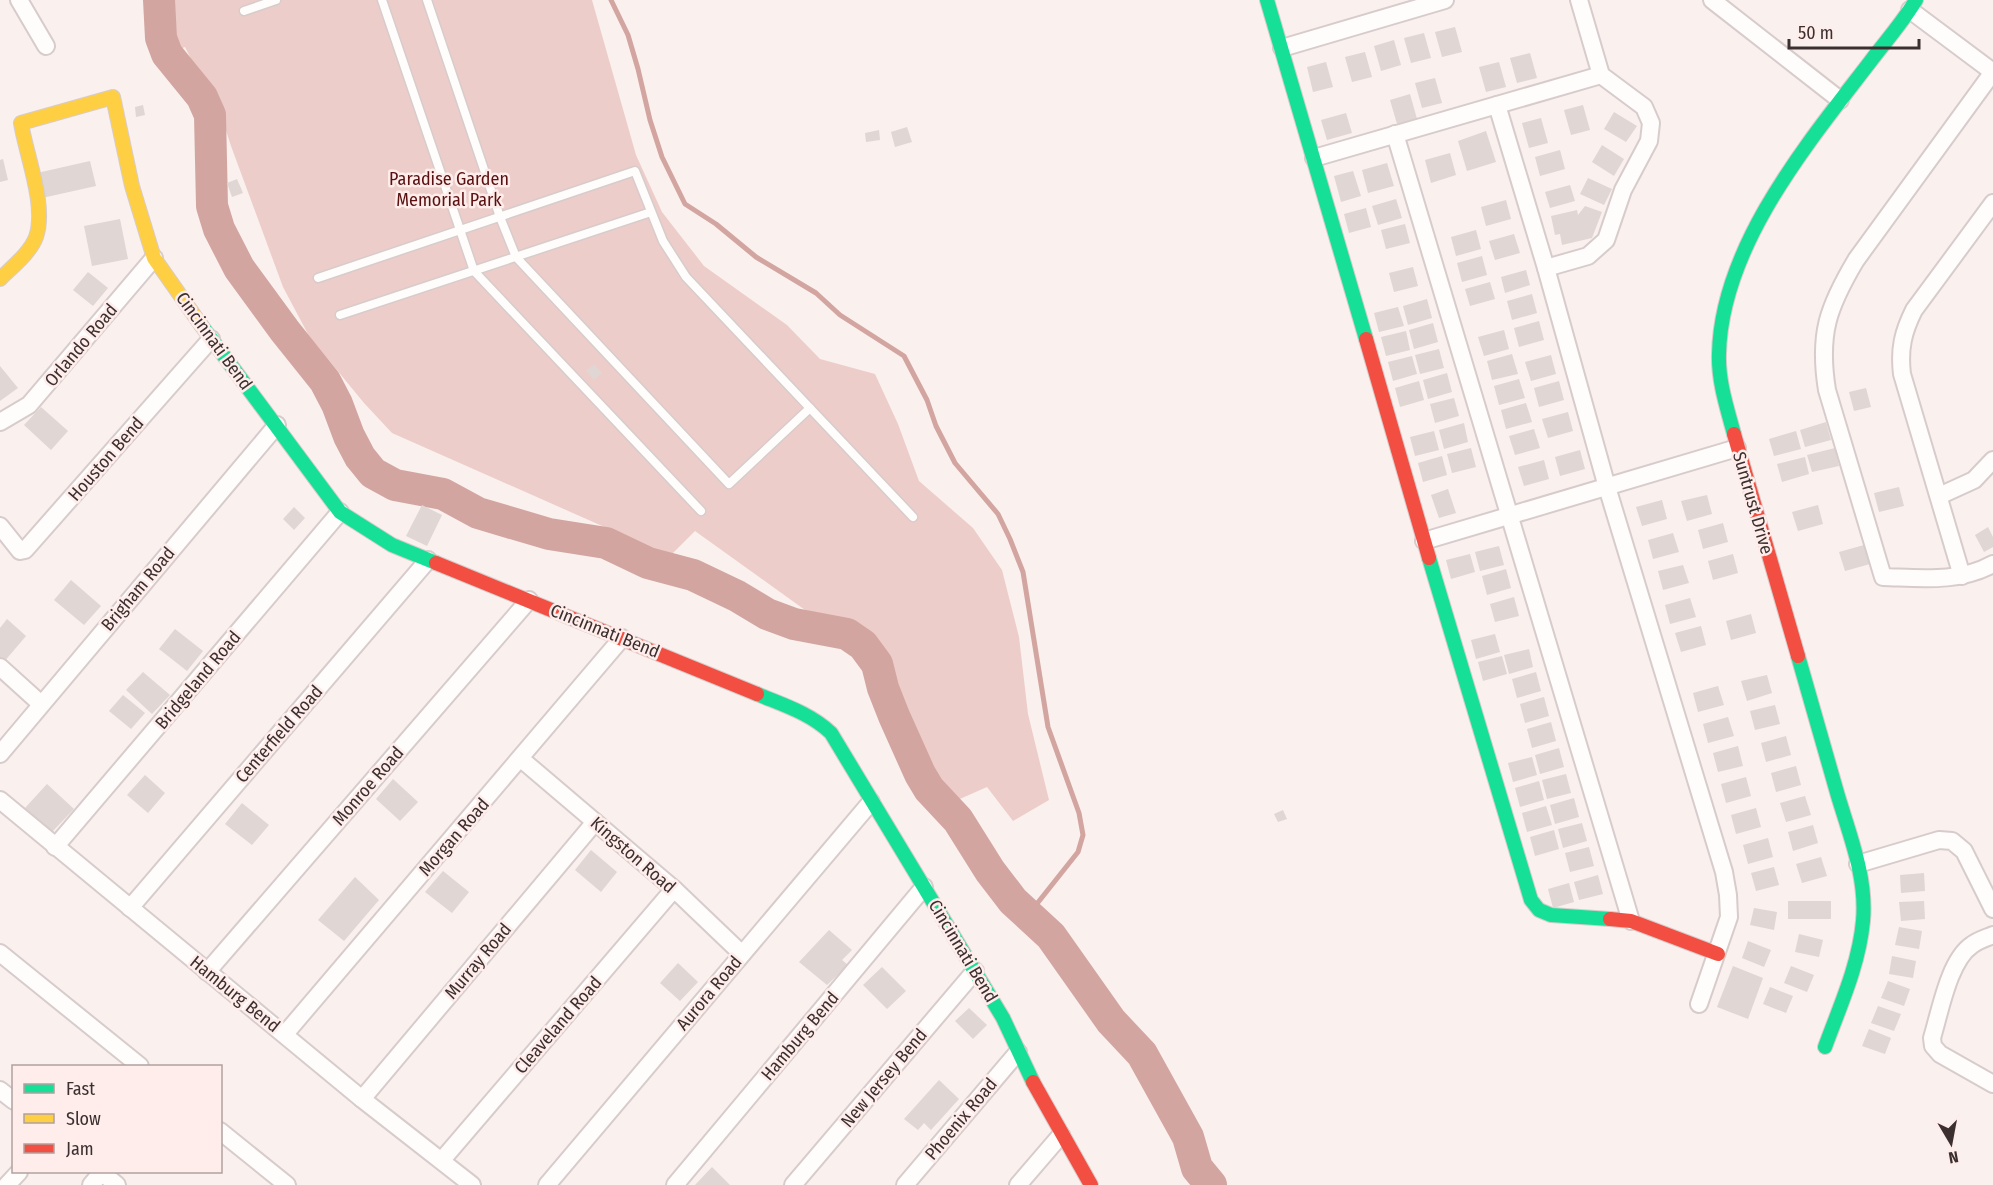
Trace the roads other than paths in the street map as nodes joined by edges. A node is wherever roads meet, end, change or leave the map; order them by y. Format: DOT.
graph roads {
  1 [pos="19,0"];
  2 [pos="276,0"];
  3 [pos="382,0"];
  4 [pos="427,0"];
  5 [pos="1267,0"];
  6 [pos="1445,0"];
  7 [pos="1579,0"];
  8 [pos="1712,0"];
  9 [pos="1913,5"];
  10 [pos="244,11"];
  11 [pos="46,46"];
  12 [pos="1282,48"];
  13 [pos="1993,72"];
  14 [pos="1601,75"];
  15 [pos="1840,100"];
  16 [pos="1497,105"];
  17 [pos="1395,134"];
  18 [pos="1314,158"];
  19 [pos="1993,203"];
  20 [pos="651,212"];
  21 [pos="500,217"];
  22 [pos="460,230"];
  23 [pos="516,256"];
  24 [pos="154,258"];
  25 [pos="1546,268"];
  26 [pos="474,271"];
  27 [pos="318,278"];
  28 [pos="0,279"];
  29 [pos="340,315"];
  30 [pos="211,339"];
  31 [pos="810,408"];
  32 [pos="0,422"];
  33 [pos="277,425"];
  34 [pos="1737,448"];
  35 [pos="1993,460"];
  36 [pos="1607,487"];
  37 [pos="1939,496"];
  38 [pos="701,512"];
  39 [pos="340,513"];
  40 [pos="1510,516"];
  41 [pos="913,517"];
  42 [pos="0,526"];
  43 [pos="1424,541"];
  44 [pos="429,560"];
  45 [pos="1993,564"];
  46 [pos="1962,576"];
  47 [pos="529,600"];
  48 [pos="622,638"];
  49 [pos="0,667"];
  50 [pos="41,704"];
  51 [pos="0,754"];
  52 [pos="521,759"];
  53 [pos="0,800"];
  54 [pos="871,802"];
  55 [pos="595,822"];
  56 [pos="56,847"];
  57 [pos="1858,864"];
  58 [pos="924,887"];
  59 [pos="674,889"];
  60 [pos="130,908"];
  61 [pos="1993,909"];
  62 [pos="1631,921"];
  63 [pos="1993,935"];
  64 [pos="0,953"];
  65 [pos="742,954"];
  66 [pos="1718,954"];
  67 [pos="975,971"];
  68 [pos="207,972"];
  69 [pos="1699,1004"];
  70 [pos="285,1035"];
  71 [pos="1825,1047"];
  72 [pos="1018,1052"];
  73 [pos="139,1065"];
  74 [pos="1993,1084"];
  75 [pos="362,1099"];
  76 [pos="222,1133"];
  77 [pos="1061,1135"];
  78 [pos="442,1161"];
  79 [pos="17,1173"];
  80 [pos="98,1176"];
  81 [pos="7,1185"];
  82 [pos="117,1185"];
  83 [pos="287,1185"];
  84 [pos="472,1185"];
  85 [pos="547,1185"];
  86 [pos="675,1185"];
  87 [pos="793,1185"];
  88 [pos="905,1185"];
  89 [pos="1018,1185"];
  90 [pos="1091,1185"];
  1 -- 11 [label="street"];
  2 -- 10 [label="lane"];
  3 -- 22 [label="lane"];
  4 -- 21 [label="lane"];
  5 -- 12 [label="street"];
  6 -- 12 [label="street"];
  7 -- 14 [label="street"];
  8 -- 15 [label="street"];
  9 -- 13 [label="street"];
  9 -- 15 [label="street, Suntrust Drive"];
  12 -- 18 [label="street"];
  13 -- 46 [label="street"];
  14 -- 16 [label="street"];
  14 -- 25 [label="street"];
  15 -- 34 [label="street, Suntrust Drive"];
  16 -- 17 [label="street"];
  16 -- 25 [label="street"];
  17 -- 18 [label="street"];
  17 -- 40 [label="street"];
  18 -- 43 [label="street"];
  19 -- 37 [label="street"];
  20 -- 21 [label="lane"];
  20 -- 23 [label="lane"];
  20 -- 31 [label="lane"];
  21 -- 22 [label="lane"];
  21 -- 23 [label="lane"];
  22 -- 26 [label="lane"];
  22 -- 27 [label="lane"];
  23 -- 26 [label="lane"];
  23 -- 31 [label="lane"];
  24 -- 28 [label="street, Cincinnati Bend"];
  24 -- 30 [label="street, Cincinnati Bend"];
  24 -- 32 [label="street, Orlando Road"];
  25 -- 36 [label="street"];
  26 -- 29 [label="lane"];
  26 -- 38 [label="lane"];
  30 -- 33 [label="street, Cincinnati Bend"];
  30 -- 42 [label="street, Houston Bend"];
  31 -- 41 [label="lane"];
  33 -- 39 [label="street, Cincinnati Bend"];
  33 -- 50 [label="street, Brigham Road"];
  34 -- 36 [label="street"];
  34 -- 57 [label="street, Suntrust Drive"];
  35 -- 37 [label="street"];
  36 -- 40 [label="street"];
  36 -- 66 [label="street"];
  37 -- 46 [label="street"];
  39 -- 44 [label="street, Cincinnati Bend"];
  39 -- 56 [label="street, Bridgeland Road"];
  40 -- 43 [label="street"];
  40 -- 62 [label="street"];
  43 -- 62 [label="street"];
  44 -- 47 [label="street, Cincinnati Bend"];
  44 -- 60 [label="street, Centerfield Road"];
  45 -- 46 [label="street"];
  47 -- 48 [label="street, Cincinnati Bend"];
  47 -- 68 [label="street, Monroe Road"];
  48 -- 52 [label="street, Morgan Road"];
  48 -- 54 [label="street, Cincinnati Bend"];
  49 -- 50 [label="street"];
  50 -- 51 [label="street, Brigham Road"];
  52 -- 55 [label="street, Kingston Road"];
  52 -- 70 [label="street, Morgan Road"];
  53 -- 56 [label="street, Hamburg Bend"];
  54 -- 58 [label="street, Cincinnati Bend"];
  54 -- 65 [label="street, Aurora Road"];
  55 -- 59 [label="street, Kingston Road"];
  55 -- 75 [label="street, Murray Road"];
  56 -- 60 [label="street, Hamburg Bend"];
  57 -- 61 [label="street"];
  57 -- 71 [label="street, Suntrust Drive"];
  58 -- 67 [label="street, Cincinnati Bend"];
  58 -- 86 [label="street, Hamburg Bend"];
  59 -- 65 [label="street, Kingston Road"];
  59 -- 78 [label="street, Cleaveland Road"];
  60 -- 68 [label="street, Hamburg Bend"];
  62 -- 66 [label="street"];
  63 -- 74 [label="street"];
  64 -- 73 [label="street"];
  65 -- 85 [label="street, Aurora Road"];
  66 -- 69 [label="street"];
  67 -- 72 [label="street, Cincinnati Bend"];
  67 -- 87 [label="street, New Jersey Bend"];
  68 -- 70 [label="street, Hamburg Bend"];
  70 -- 75 [label="street, Hamburg Bend"];
  72 -- 77 [label="street, Cincinnati Bend"];
  72 -- 88 [label="street, Phoenix Road"];
  75 -- 78 [label="street, Hamburg Bend"];
  76 -- 83 [label="street"];
  77 -- 89 [label="street"];
  77 -- 90 [label="street, Cincinnati Bend"];
  78 -- 84 [label="street, Hamburg Bend"];
  79 -- 81 [label="street"];
  80 -- 82 [label="street"];
}
